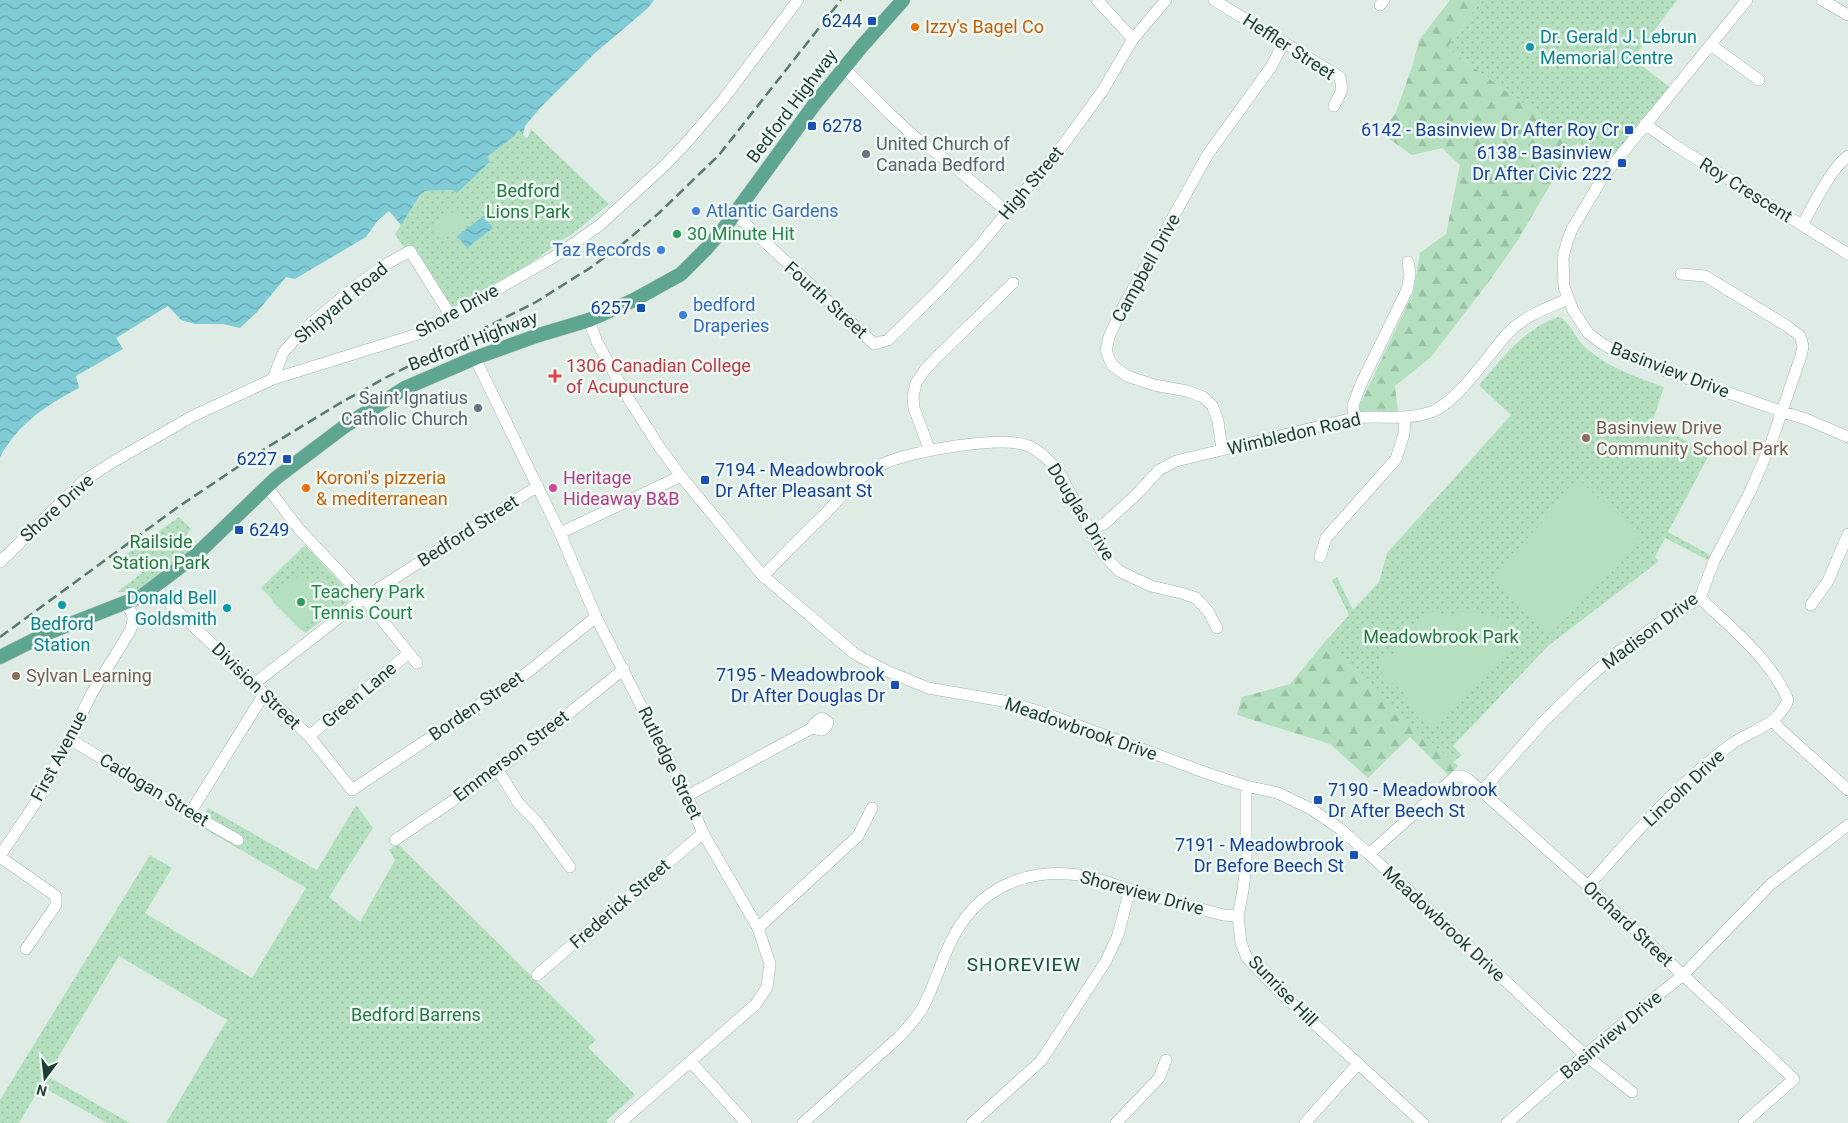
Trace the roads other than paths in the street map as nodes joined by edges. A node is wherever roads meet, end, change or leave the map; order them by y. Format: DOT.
graph roads {
  1 [pos="798,0"];
  2 [pos="903,0"];
  3 [pos="1097,0"];
  4 [pos="1166,0"];
  5 [pos="1214,0"];
  6 [pos="1747,0"];
  7 [pos="1822,0"];
  8 [pos="1848,15"];
  9 [pos="1133,39"];
  10 [pos="1284,42"];
  11 [pos="1711,45"];
  12 [pos="844,68"];
  13 [pos="1759,80"];
  14 [pos="1334,106"];
  15 [pos="1645,124"];
  16 [pos="1848,156"];
  17 [pos="1007,211"];
  18 [pos="735,214"];
  19 [pos="1802,225"];
  20 [pos="1848,254"];
  21 [pos="1408,262"];
  22 [pos="1681,274"];
  23 [pos="1013,283"];
  24 [pos="1568,299"];
  25 [pos="452,316"];
  26 [pos="589,320"];
  27 [pos="874,344"];
  28 [pos="476,358"];
  29 [pos="273,378"];
  30 [pos="1783,412"];
  31 [pos="1354,418"];
  32 [pos="1405,418"];
  33 [pos="1848,438"];
  34 [pos="1222,450"];
  35 [pos="930,451"];
  36 [pos="681,476"];
  37 [pos="267,486"];
  38 [pos="538,486"];
  39 [pos="1091,529"];
  40 [pos="560,533"];
  41 [pos="1848,534"];
  42 [pos="1320,557"];
  43 [pos="0,562"];
  44 [pos="763,576"];
  45 [pos="155,587"];
  46 [pos="364,598"];
  47 [pos="1700,598"];
  48 [pos="125,603"];
  49 [pos="1812,605"];
  50 [pos="596,617"];
  51 [pos="1217,628"];
  52 [pos="409,653"];
  53 [pos="0,657"];
  54 [pos="417,663"];
  55 [pos="624,669"];
  56 [pos="254,684"];
  57 [pos="264,694"];
  58 [pos="1774,721"];
  59 [pos="812,728"];
  60 [pos="309,736"];
  61 [pos="70,739"];
  62 [pos="498,770"];
  63 [pos="1246,786"];
  64 [pos="352,790"];
  65 [pos="1848,790"];
  66 [pos="1482,791"];
  67 [pos="687,796"];
  68 [pos="872,808"];
  69 [pos="190,813"];
  70 [pos="1848,825"];
  71 [pos="703,833"];
  72 [pos="238,840"];
  73 [pos="395,840"];
  74 [pos="1369,854"];
  75 [pos="0,857"];
  76 [pos="570,867"];
  77 [pos="1588,886"];
  78 [pos="1130,889"];
  79 [pos="1238,916"];
  80 [pos="758,928"];
  81 [pos="26,949"];
  82 [pos="537,975"];
  83 [pos="1683,975"];
  84 [pos="1585,1055"];
  85 [pos="1166,1060"];
  86 [pos="691,1062"];
  87 [pos="1357,1065"];
  88 [pos="1632,1092"];
  89 [pos="620,1123"];
  90 [pos="746,1123"];
  91 [pos="803,1123"];
  92 [pos="972,1123"];
  93 [pos="1116,1123"];
  94 [pos="1305,1123"];
  95 [pos="1423,1123"];
  96 [pos="1506,1123"];
  97 [pos="1744,1123"];
  1 -- 25 [label="street, Shore Drive"];
  2 -- 12 [label="main road, Bedford Highway"];
  3 -- 9 [label="street"];
  4 -- 9 [label="street, High Street"];
  5 -- 10 [label="street, Heffler Street"];
  6 -- 11 [label="street, Basinview Drive"];
  7 -- 8 [label="street"];
  9 -- 17 [label="street, High Street"];
  10 -- 14 [label="street, Heffler Street"];
  10 -- 34 [label="street, Campbell Drive"];
  11 -- 13 [label="street"];
  11 -- 15 [label="street, Basinview Drive"];
  12 -- 17 [label="street"];
  12 -- 18 [label="main road, Bedford Highway"];
  15 -- 19 [label="street, Roy Crescent"];
  15 -- 24 [label="street, Basinview Drive"];
  16 -- 19 [label="street"];
  17 -- 27 [label="street, High Street"];
  18 -- 26 [label="main road, Bedford Highway"];
  18 -- 27 [label="street, Fourth Street"];
  19 -- 20 [label="street, Roy Crescent"];
  21 -- 31 [label="street"];
  22 -- 30 [label="street, Madison Drive"];
  23 -- 35 [label="street"];
  24 -- 30 [label="street, Basinview Drive"];
  24 -- 32 [label="street, Wimbledon Road"];
  25 -- 29 [label="street, Shore Drive"];
  25 -- 29 [label="street, Shipyard Road"];
  26 -- 28 [label="main road, Bedford Highway"];
  26 -- 36 [label="street, Meadowbrook Drive"];
  28 -- 37 [label="main road, Bedford Highway"];
  28 -- 38 [label="street, Rutledge Street"];
  29 -- 43 [label="street, Shore Drive"];
  30 -- 33 [label="street, Basinview Drive"];
  30 -- 47 [label="street, Madison Drive"];
  31 -- 32 [label="street, Wimbledon Road"];
  31 -- 34 [label="street, Wimbledon Road"];
  32 -- 42 [label="street"];
  34 -- 39 [label="street, Wimbledon Road"];
  35 -- 39 [label="street, Douglas Drive"];
  35 -- 44 [label="street, Douglas Drive"];
  36 -- 40 [label="street"];
  36 -- 44 [label="street, Meadowbrook Drive"];
  37 -- 45 [label="main road, Bedford Highway"];
  37 -- 46 [label="street"];
  38 -- 40 [label="street, Rutledge Street"];
  38 -- 46 [label="street, Bedford Street"];
  39 -- 51 [label="street, Douglas Drive"];
  40 -- 50 [label="street, Rutledge Street"];
  41 -- 49 [label="street"];
  44 -- 63 [label="street, Meadowbrook Drive"];
  45 -- 48 [label="main road, Bedford Highway"];
  45 -- 56 [label="street, Division Street"];
  46 -- 52 [label="street"];
  46 -- 56 [label="street, Bedford Street"];
  47 -- 58 [label="street, Lincoln Drive"];
  47 -- 66 [label="street, Madison Drive"];
  48 -- 53 [label="main road, Bedford Highway"];
  48 -- 61 [label="street, First Avenue"];
  50 -- 55 [label="street, Rutledge Street"];
  50 -- 64 [label="street, Borden Street"];
  52 -- 54 [label="street"];
  52 -- 60 [label="street, Green Lane"];
  55 -- 62 [label="street, Emmerson Street"];
  55 -- 67 [label="street, Rutledge Street"];
  56 -- 57 [label="street, Division Street"];
  57 -- 60 [label="street, Division Street"];
  57 -- 69 [label="street"];
  58 -- 65 [label="street"];
  58 -- 77 [label="street, Lincoln Drive"];
  59 -- 67 [label="street"];
  60 -- 64 [label="street, Division Street"];
  61 -- 69 [label="street, Cadogan Street"];
  61 -- 75 [label="street, First Avenue"];
  62 -- 73 [label="street, Emmerson Street"];
  62 -- 76 [label="street"];
  63 -- 74 [label="street, Meadowbrook Drive"];
  63 -- 79 [label="street, Sunrise Hill"];
  66 -- 74 [label="street, Orchard Street"];
  66 -- 77 [label="street, Orchard Street"];
  67 -- 71 [label="street, Rutledge Street"];
  68 -- 80 [label="street"];
  69 -- 72 [label="street, Cadogan Street"];
  70 -- 83 [label="street, Basinview Drive"];
  71 -- 80 [label="street, Rutledge Street"];
  71 -- 82 [label="street, Frederick Street"];
  74 -- 84 [label="street, Meadowbrook Drive"];
  75 -- 81 [label="street"];
  77 -- 83 [label="street, Orchard Street"];
  78 -- 79 [label="street, Shoreview Drive"];
  78 -- 91 [label="street, Shoreview Drive"];
  78 -- 92 [label="street"];
  79 -- 87 [label="street, Sunrise Hill"];
  80 -- 86 [label="street, Rutledge Street"];
  83 -- 84 [label="street, Basinview Drive"];
  83 -- 97 [label="street, Orchard Street"];
  84 -- 88 [label="street, Meadowbrook Drive"];
  84 -- 96 [label="street, Basinview Drive"];
  85 -- 93 [label="street"];
  86 -- 89 [label="street, Rutledge Street"];
  86 -- 90 [label="street"];
  87 -- 94 [label="street"];
  87 -- 95 [label="street, Sunrise Hill"];
}
